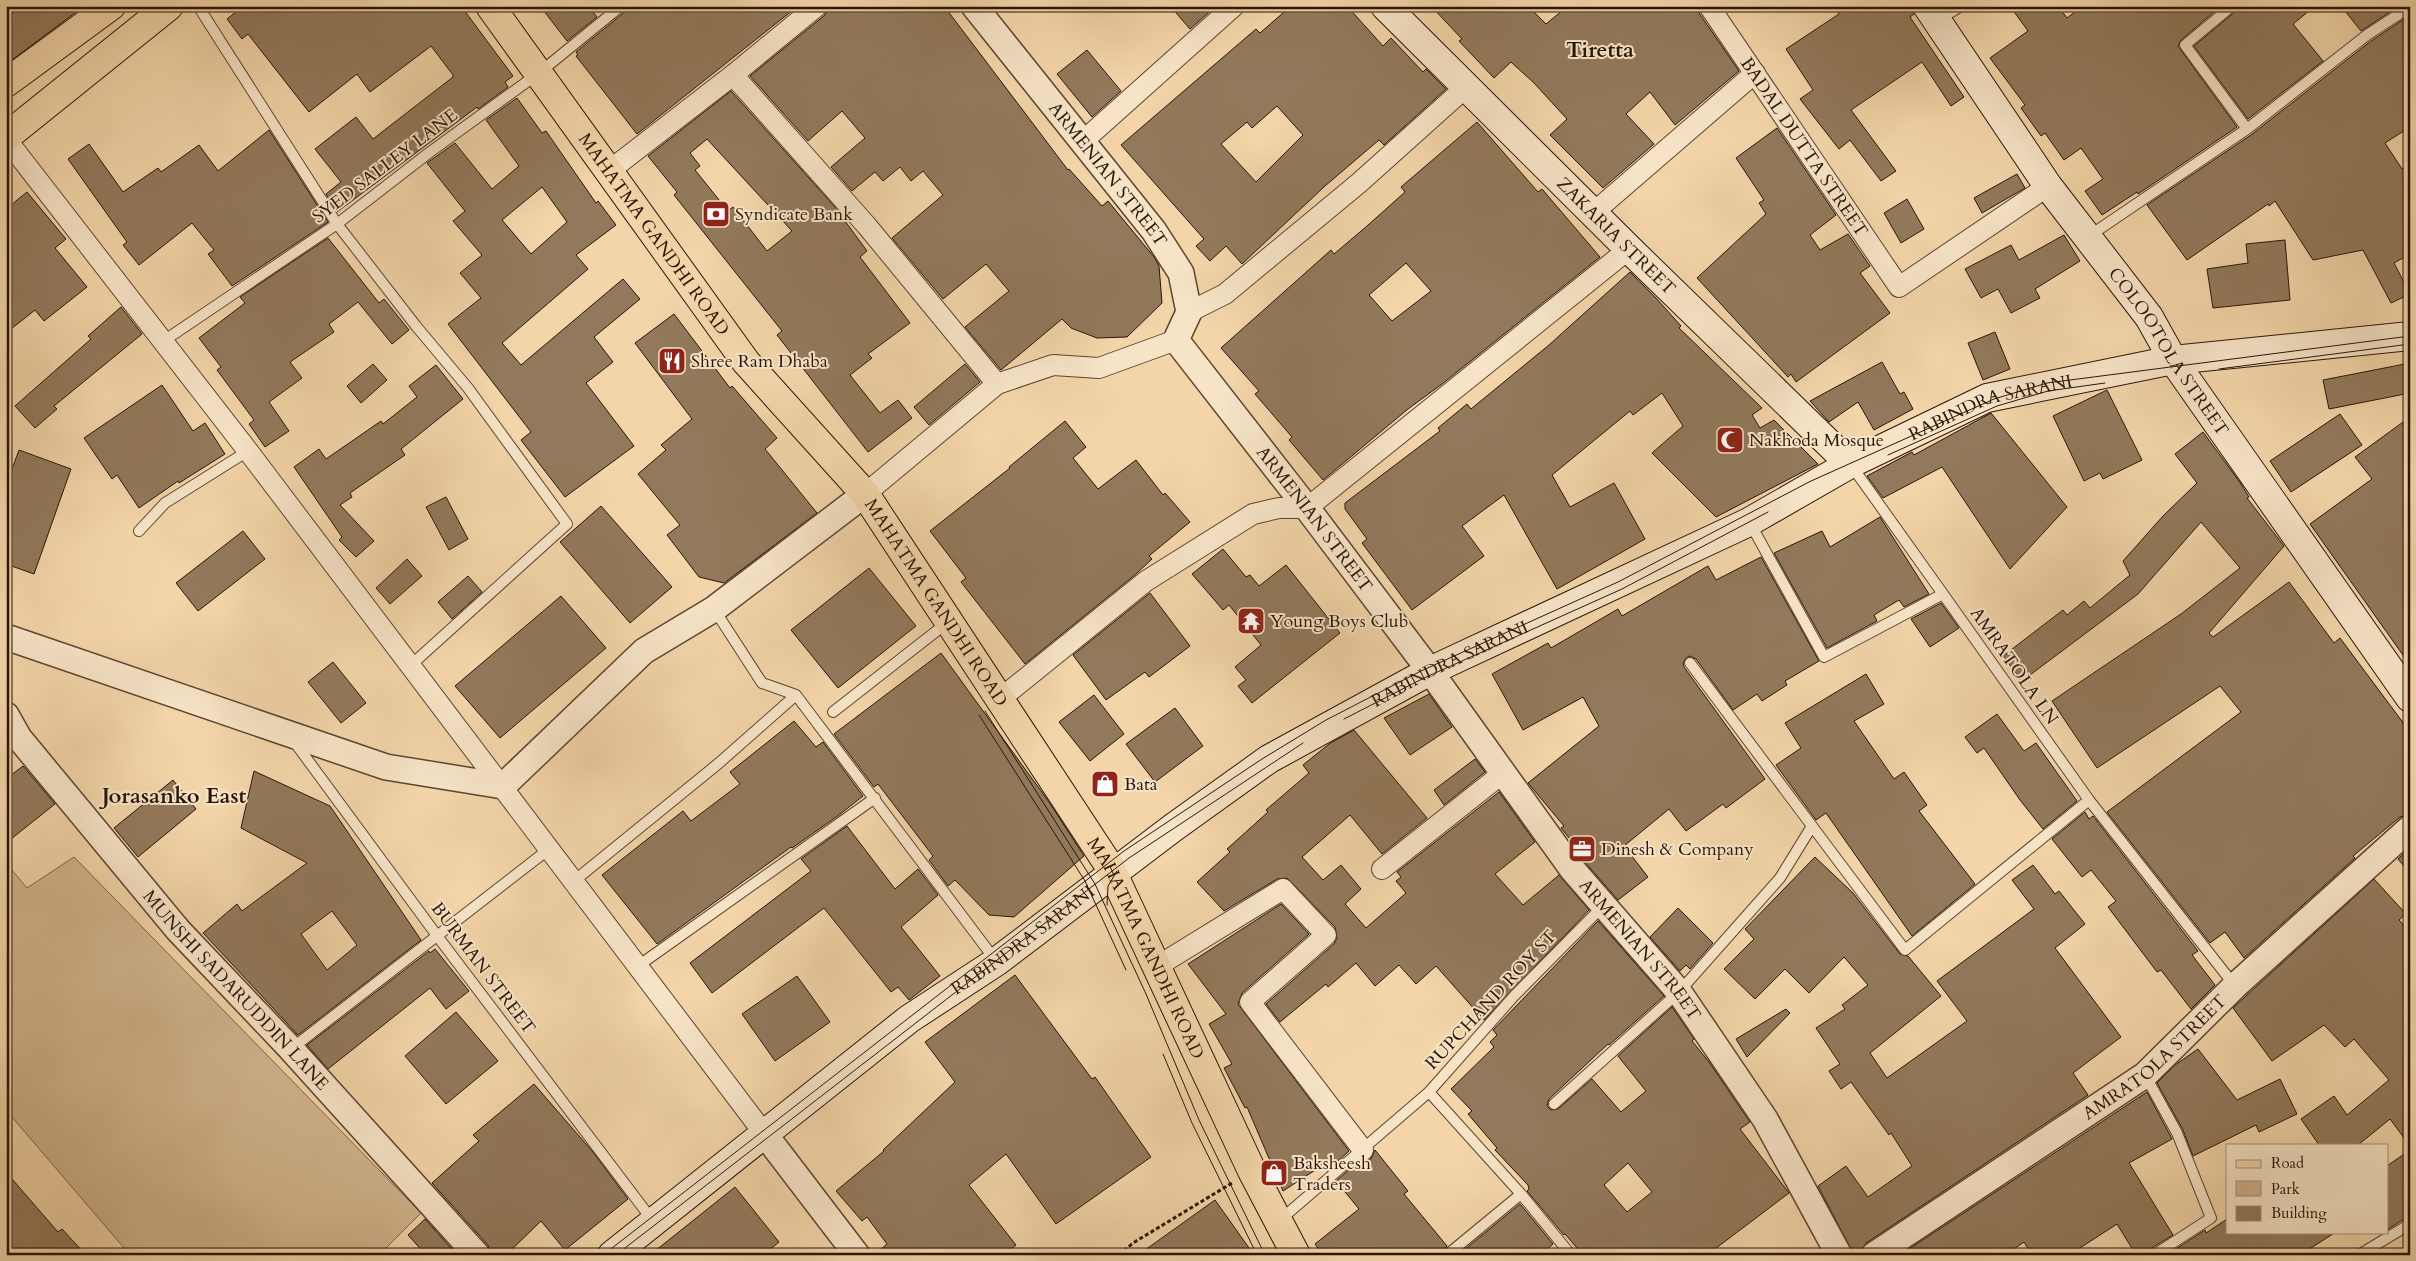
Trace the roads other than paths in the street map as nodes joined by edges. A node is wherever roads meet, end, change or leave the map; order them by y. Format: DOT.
graph roads {
  1 [pos="112,6"];
  2 [pos="169,6"];
  3 [pos="198,6"];
  4 [pos="490,6"];
  5 [pos="621,6"];
  6 [pos="817,6"];
  7 [pos="974,6"];
  8 [pos="1234,6"];
  9 [pos="1385,6"];
  10 [pos="1709,6"];
  11 [pos="1961,6"];
  12 [pos="2232,6"];
  13 [pos="2410,7"];
  14 [pos="1932,13"];
  15 [pos="538,73"];
  16 [pos="1755,74"];
  17 [pos="733,75"];
  18 [pos="6,83"];
  19 [pos="1466,87"];
  20 [pos="2247,129"];
  21 [pos="6,138"];
  22 [pos="1082,142"];
  23 [pos="609,171"];
  24 [pos="2048,186"];
  25 [pos="1593,213"];
  26 [pos="337,224"];
  27 [pos="2088,236"];
  28 [pos="1629,249"];
  29 [pos="1189,312"];
  30 [pos="2410,336"];
  31 [pos="1176,340"];
  32 [pos="162,342"];
  33 [pos="2173,360"];
  34 [pos="998,384"];
  35 [pos="248,451"];
  36 [pos="1850,464"];
  37 [pos="865,494"];
  38 [pos="1307,508"];
  39 [pos="1750,522"];
  40 [pos="139,531"];
  41 [pos="1943,594"];
  42 [pos="714,609"];
  43 [pos="949,621"];
  44 [pos="6,637"];
  45 [pos="1690,662"];
  46 [pos="410,666"];
  47 [pos="1430,671"];
  48 [pos="2407,687"];
  49 [pos="796,695"];
  50 [pos="1000,699"];
  51 [pos="833,712"];
  52 [pos="6,715"];
  53 [pos="288,733"];
  54 [pos="1503,773"];
  55 [pos="503,786"];
  56 [pos="875,798"];
  57 [pos="2089,800"];
  58 [pos="1812,826"];
  59 [pos="2410,828"];
  60 [pos="549,850"];
  61 [pos="1382,869"];
  62 [pos="1113,871"];
  63 [pos="574,880"];
  64 [pos="1603,906"];
  65 [pos="438,937"];
  66 [pos="996,962"];
  67 [pos="638,966"];
  68 [pos="1156,967"];
  69 [pos="2235,986"];
  70 [pos="1679,992"];
  71 [pos="291,1048"];
  72 [pos="2145,1075"];
  73 [pos="1429,1092"];
  74 [pos="1554,1104"];
  75 [pos="764,1132"];
  76 [pos="1362,1150"];
  77 [pos="1521,1194"];
  78 [pos="654,1222"];
  79 [pos="1278,1222"];
  80 [pos="2410,1224"];
  81 [pos="477,1255"];
  82 [pos="612,1255"];
  83 [pos="856,1255"];
  84 [pos="1296,1255"];
  85 [pos="1447,1255"];
  86 [pos="1571,1255"];
  87 [pos="1839,1255"];
  88 [pos="1874,1255"];
  89 [pos="2154,1255"];
  90 [pos="2359,1255"];
  1 -- 18 [label="main road"];
  2 -- 21 [label="main road"];
  3 -- 26 [label="lane"];
  4 -- 15 [label="main road, MAHATMA GANDHI ROAD"];
  5 -- 15 [label="lane, SYED SALLEY LANE"];
  6 -- 17 [label="street"];
  7 -- 22 [label="street, ARMENIAN STREET"];
  8 -- 22 [label="street"];
  9 -- 19 [label="main road, ZAKARIA STREET"];
  10 -- 16 [label="street, BADAL DUTTA STREET"];
  11 -- 14 [label="lane"];
  12 -- 20 [label="lane"];
  13 -- 20 [label="lane"];
  14 -- 24 [label="main road, COLOOTOLA STREET"];
  15 -- 23 [label="main road, MAHATMA GANDHI ROAD"];
  15 -- 26 [label="lane, SYED SALLEY LANE"];
  16 -- 24 [label="street, BADAL DUTTA STREET"];
  16 -- 25 [label="street"];
  17 -- 23 [label="street"];
  17 -- 34 [label="street"];
  19 -- 25 [label="main road, ZAKARIA STREET"];
  19 -- 29 [label="street"];
  20 -- 27 [label="lane"];
  21 -- 32 [label="street"];
  22 -- 29 [label="street, ARMENIAN STREET"];
  23 -- 37 [label="main road, MAHATMA GANDHI ROAD"];
  24 -- 27 [label="main road, COLOOTOLA STREET"];
  25 -- 28 [label="main road, ZAKARIA STREET"];
  26 -- 32 [label="lane, SYED SALLEY LANE"];
  26 -- 46 [label="lane"];
  27 -- 33 [label="main road, COLOOTOLA STREET"];
  28 -- 36 [label="main road, ZAKARIA STREET"];
  28 -- 38 [label="street"];
  29 -- 31 [label="street"];
  30 -- 33 [label="main road, RABINDRA SARANI"];
  31 -- 34 [label="street"];
  31 -- 38 [label="street, ARMENIAN STREET"];
  32 -- 35 [label="street"];
  33 -- 36 [label="main road, RABINDRA SARANI"];
  33 -- 48 [label="main road, COLOOTOLA STREET"];
  34 -- 37 [label="street"];
  35 -- 40 [label="lane"];
  35 -- 46 [label="street"];
  36 -- 39 [label="main road, RABINDRA SARANI"];
  36 -- 41 [label="lane, AMRATOLA LN"];
  37 -- 42 [label="street"];
  37 -- 43 [label="main road, MAHATMA GANDHI ROAD"];
  38 -- 47 [label="street, ARMENIAN STREET"];
  38 -- 50 [label="street"];
  39 -- 41 [label="lane"];
  39 -- 47 [label="main road, RABINDRA SARANI"];
  41 -- 57 [label="lane, AMRATOLA LN"];
  42 -- 49 [label="lane"];
  42 -- 55 [label="street"];
  43 -- 50 [label="main road, MAHATMA GANDHI ROAD"];
  43 -- 51 [label="lane"];
  44 -- 53 [label="street"];
  45 -- 58 [label="lane"];
  46 -- 55 [label="street"];
  47 -- 54 [label="street, ARMENIAN STREET"];
  47 -- 62 [label="main road, RABINDRA SARANI"];
  49 -- 56 [label="lane"];
  49 -- 63 [label="lane"];
  50 -- 62 [label="main road, MAHATMA GANDHI ROAD"];
  52 -- 71 [label="street, MUNSHI SADARUDDIN LANE"];
  53 -- 55 [label="street"];
  53 -- 65 [label="lane, BURMAN STREET"];
  54 -- 61 [label="street"];
  54 -- 64 [label="street, ARMENIAN STREET"];
  55 -- 60 [label="street"];
  56 -- 66 [label="lane"];
  56 -- 67 [label="lane"];
  57 -- 58 [label="lane"];
  57 -- 69 [label="lane, AMRATOLA LN"];
  58 -- 70 [label="lane"];
  59 -- 69 [label="street, AMRATOLA STREET"];
  60 -- 63 [label="street"];
  60 -- 65 [label="lane"];
  62 -- 66 [label="main road, RABINDRA SARANI"];
  62 -- 68 [label="main road, MAHATMA GANDHI ROAD"];
  63 -- 67 [label="street"];
  64 -- 70 [label="street, ARMENIAN STREET"];
  64 -- 73 [label="lane, RUPCHAND ROY ST"];
  65 -- 71 [label="lane"];
  65 -- 78 [label="lane, BURMAN STREET"];
  66 -- 75 [label="main road, RABINDRA SARANI"];
  67 -- 75 [label="street"];
  68 -- 76 [label="street"];
  68 -- 79 [label="main road, MAHATMA GANDHI ROAD"];
  69 -- 72 [label="street, AMRATOLA STREET"];
  70 -- 74 [label="lane"];
  70 -- 87 [label="street, ARMENIAN STREET"];
  71 -- 81 [label="street, MUNSHI SADARUDDIN LANE"];
  72 -- 88 [label="street, AMRATOLA STREET"];
  72 -- 89 [label="lane"];
  73 -- 76 [label="lane"];
  73 -- 77 [label="lane, RUPCHAND ROY ST"];
  75 -- 78 [label="main road, RABINDRA SARANI"];
  75 -- 83 [label="street"];
  76 -- 79 [label="lane"];
  77 -- 85 [label="lane"];
  77 -- 86 [label="lane, RUPCHAND ROY ST"];
  78 -- 82 [label="main road, RABINDRA SARANI"];
  79 -- 84 [label="main road, MAHATMA GANDHI ROAD"];
  80 -- 90 [label="lane"];
}
